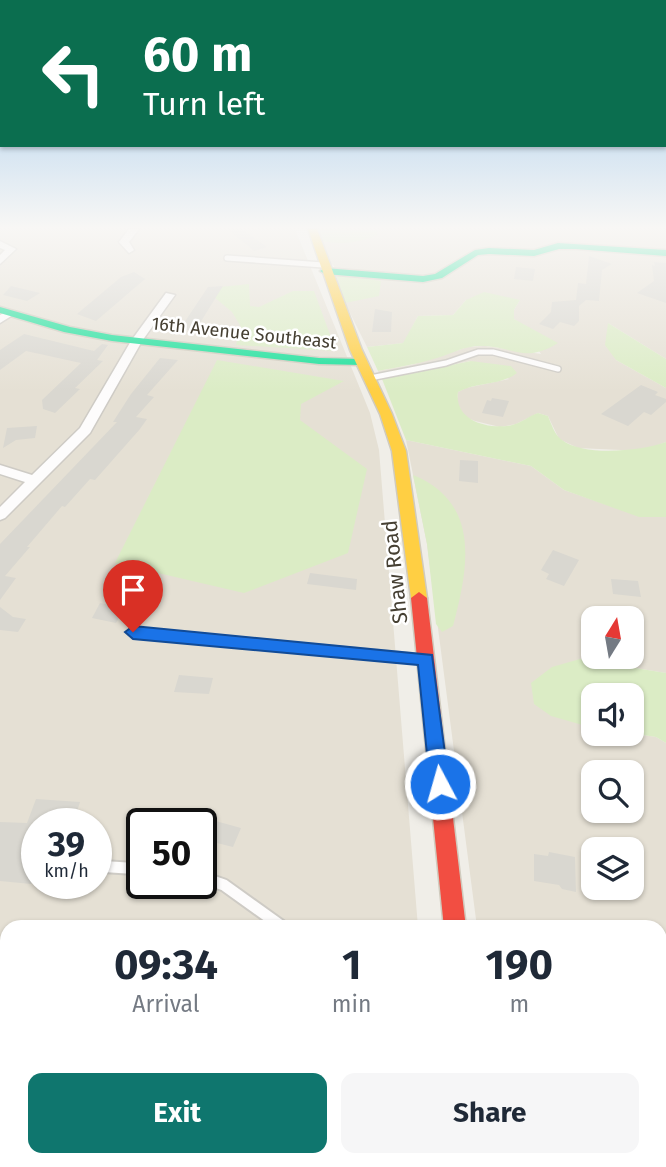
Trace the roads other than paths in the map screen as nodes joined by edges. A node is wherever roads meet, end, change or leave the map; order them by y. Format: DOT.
graph roads {
  1 [pos="330,283"];
  2 [pos="170,295"];
  3 [pos="4,314"];
  4 [pos="137,341"];
  5 [pos="362,362"];
  6 [pos="558,369"];
  7 [pos="370,378"];
  8 [pos="0,469"];
  9 [pos="35,481"];
  10 [pos="0,515"];
  11 [pos="133,632"];
  12 [pos="426,659"];
  13 [pos="217,883"];
  14 [pos="273,920"];
  15 [pos="454,920"];
  1 -- 5 [label="main road, Shaw Road"];
  2 -- 4 [label="street"];
  3 -- 4 [label="main road, 16th Avenue Southeast"];
  4 -- 5 [label="main road, 16th Avenue Southeast"];
  4 -- 9 [label="street"];
  5 -- 7 [label="main road, Shaw Road"];
  6 -- 7 [label="lane"];
  7 -- 12 [label="main road, Shaw Road"];
  8 -- 9 [label="street"];
  9 -- 10 [label="street"];
  11 -- 12 [label="lane"];
  12 -- 15 [label="main road, Shaw Road"];
  13 -- 14 [label="lane"];
}
